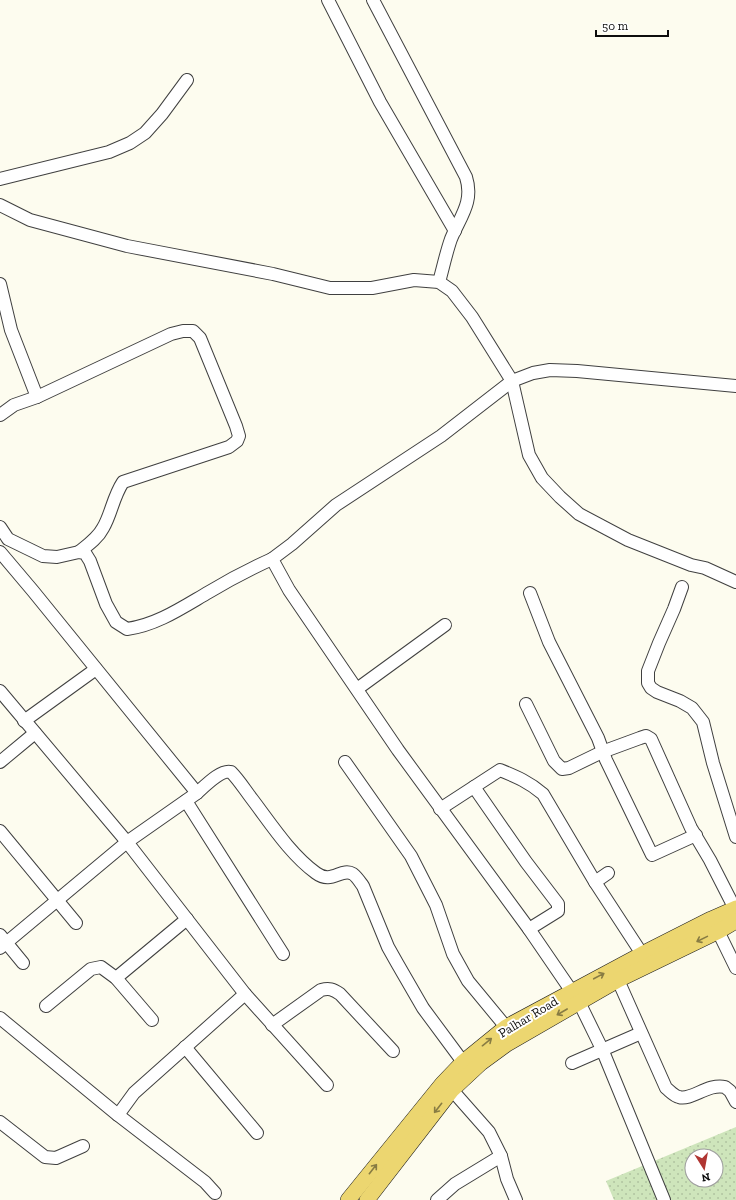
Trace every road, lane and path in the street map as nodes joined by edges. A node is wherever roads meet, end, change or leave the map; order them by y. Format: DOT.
graph roads {
  1 [pos="328,0"];
  2 [pos="373,0"];
  3 [pos="187,80"];
  4 [pos="0,179"];
  5 [pos="0,205"];
  6 [pos="455,231"];
  7 [pos="439,282"];
  8 [pos="0,284"];
  9 [pos="512,381"];
  10 [pos="736,386"];
  11 [pos="37,397"];
  12 [pos="0,415"];
  13 [pos="0,527"];
  14 [pos="4,542"];
  15 [pos="0,552"];
  16 [pos="79,552"];
  17 [pos="272,559"];
  18 [pos="736,582"];
  19 [pos="682,587"];
  20 [pos="530,594"];
  21 [pos="445,625"];
  22 [pos="96,669"];
  23 [pos="357,689"];
  24 [pos="1,695"];
  25 [pos="526,704"];
  26 [pos="24,721"];
  27 [pos="35,733"];
  28 [pos="602,752"];
  29 [pos="0,762"];
  30 [pos="346,762"];
  31 [pos="474,787"];
  32 [pos="196,792"];
  33 [pos="186,802"];
  34 [pos="440,809"];
  35 [pos="0,831"];
  36 [pos="696,836"];
  37 [pos="736,837"];
  38 [pos="127,842"];
  39 [pos="608,874"];
  40 [pos="595,882"];
  41 [pos="56,901"];
  42 [pos="736,912"];
  43 [pos="187,919"];
  44 [pos="76,923"];
  45 [pos="715,925"];
  46 [pos="529,929"];
  47 [pos="2,942"];
  48 [pos="283,954"];
  49 [pos="642,954"];
  50 [pos="23,963"];
  51 [pos="736,968"];
  52 [pos="116,978"];
  53 [pos="618,980"];
  54 [pos="245,994"];
  55 [pos="575,996"];
  56 [pos="46,1006"];
  57 [pos="0,1018"];
  58 [pos="152,1020"];
  59 [pos="272,1025"];
  60 [pos="506,1027"];
  61 [pos="641,1033"];
  62 [pos="513,1041"];
  63 [pos="185,1047"];
  64 [pos="602,1049"];
  65 [pos="393,1051"];
  66 [pos="463,1062"];
  67 [pos="572,1063"];
  68 [pos="327,1085"];
  69 [pos="447,1087"];
  70 [pos="736,1102"];
  71 [pos="118,1115"];
  72 [pos="0,1122"];
  73 [pos="257,1133"];
  74 [pos="83,1146"];
  75 [pos="501,1156"];
  76 [pos="215,1193"];
  77 [pos="348,1200"];
  78 [pos="367,1200"];
  79 [pos="437,1200"];
  80 [pos="516,1200"];
  81 [pos="664,1200"];
  1 -- 6 [label="street"];
  2 -- 6 [label="street"];
  3 -- 4 [label="street"];
  5 -- 7 [label="street"];
  6 -- 7 [label="street"];
  7 -- 9 [label="street"];
  8 -- 11 [label="street"];
  9 -- 10 [label="street"];
  9 -- 17 [label="street"];
  9 -- 18 [label="street"];
  11 -- 12 [label="street"];
  11 -- 16 [label="street"];
  13 -- 14 [label="street"];
  14 -- 16 [label="street"];
  15 -- 22 [label="street"];
  16 -- 17 [label="street"];
  17 -- 23 [label="street"];
  19 -- 37 [label="street"];
  20 -- 28 [label="street"];
  21 -- 23 [label="street"];
  22 -- 26 [label="street"];
  22 -- 32 [label="street"];
  23 -- 34 [label="street"];
  24 -- 26 [label="street"];
  25 -- 28 [label="street"];
  26 -- 27 [label="street"];
  27 -- 29 [label="street"];
  27 -- 38 [label="street"];
  28 -- 36 [label="street"];
  28 -- 36 [label="street"];
  30 -- 60 [label="street"];
  31 -- 34 [label="street"];
  31 -- 40 [label="street"];
  31 -- 46 [label="street"];
  32 -- 33 [label="street"];
  32 -- 66 [label="street"];
  33 -- 38 [label="street"];
  33 -- 48 [label="street"];
  34 -- 46 [label="street"];
  35 -- 41 [label="street"];
  36 -- 42 [label="street"];
  38 -- 41 [label="street"];
  38 -- 43 [label="street"];
  39 -- 40 [label="street"];
  40 -- 49 [label="street"];
  41 -- 44 [label="street"];
  41 -- 47 [label="street"];
  42 -- 45 [label="main road, Palhar Road"];
  43 -- 52 [label="street"];
  43 -- 54 [label="street"];
  45 -- 49 [label="main road, Palhar Road"];
  45 -- 51 [label="street"];
  45 -- 53 [label="main road, Palhar Road, one-way"];
  46 -- 55 [label="street"];
  47 -- 50 [label="street"];
  55 -- 49 [label="main road, Palhar Road, one-way"];
  52 -- 56 [label="street"];
  52 -- 58 [label="street"];
  53 -- 55 [label="main road, Palhar Road"];
  53 -- 61 [label="street"];
  54 -- 59 [label="street"];
  54 -- 63 [label="street"];
  55 -- 60 [label="main road, Palhar Road"];
  55 -- 62 [label="main road, Palhar Road, one-way"];
  55 -- 64 [label="street"];
  57 -- 71 [label="street"];
  59 -- 65 [label="street"];
  59 -- 68 [label="street"];
  60 -- 62 [label="street"];
  66 -- 60 [label="main road, Palhar Road, one-way"];
  61 -- 64 [label="street"];
  61 -- 70 [label="street"];
  62 -- 69 [label="main road, Palhar Road"];
  63 -- 71 [label="street"];
  63 -- 73 [label="street"];
  64 -- 67 [label="street"];
  64 -- 81 [label="street"];
  66 -- 69 [label="main road, Palhar Road"];
  69 -- 75 [label="street"];
  77 -- 69 [label="main road, Palhar Road, one-way"];
  69 -- 78 [label="main road, Palhar Road, one-way"];
  71 -- 76 [label="street"];
  72 -- 74 [label="street"];
  75 -- 79 [label="street"];
  75 -- 80 [label="street"];
}
